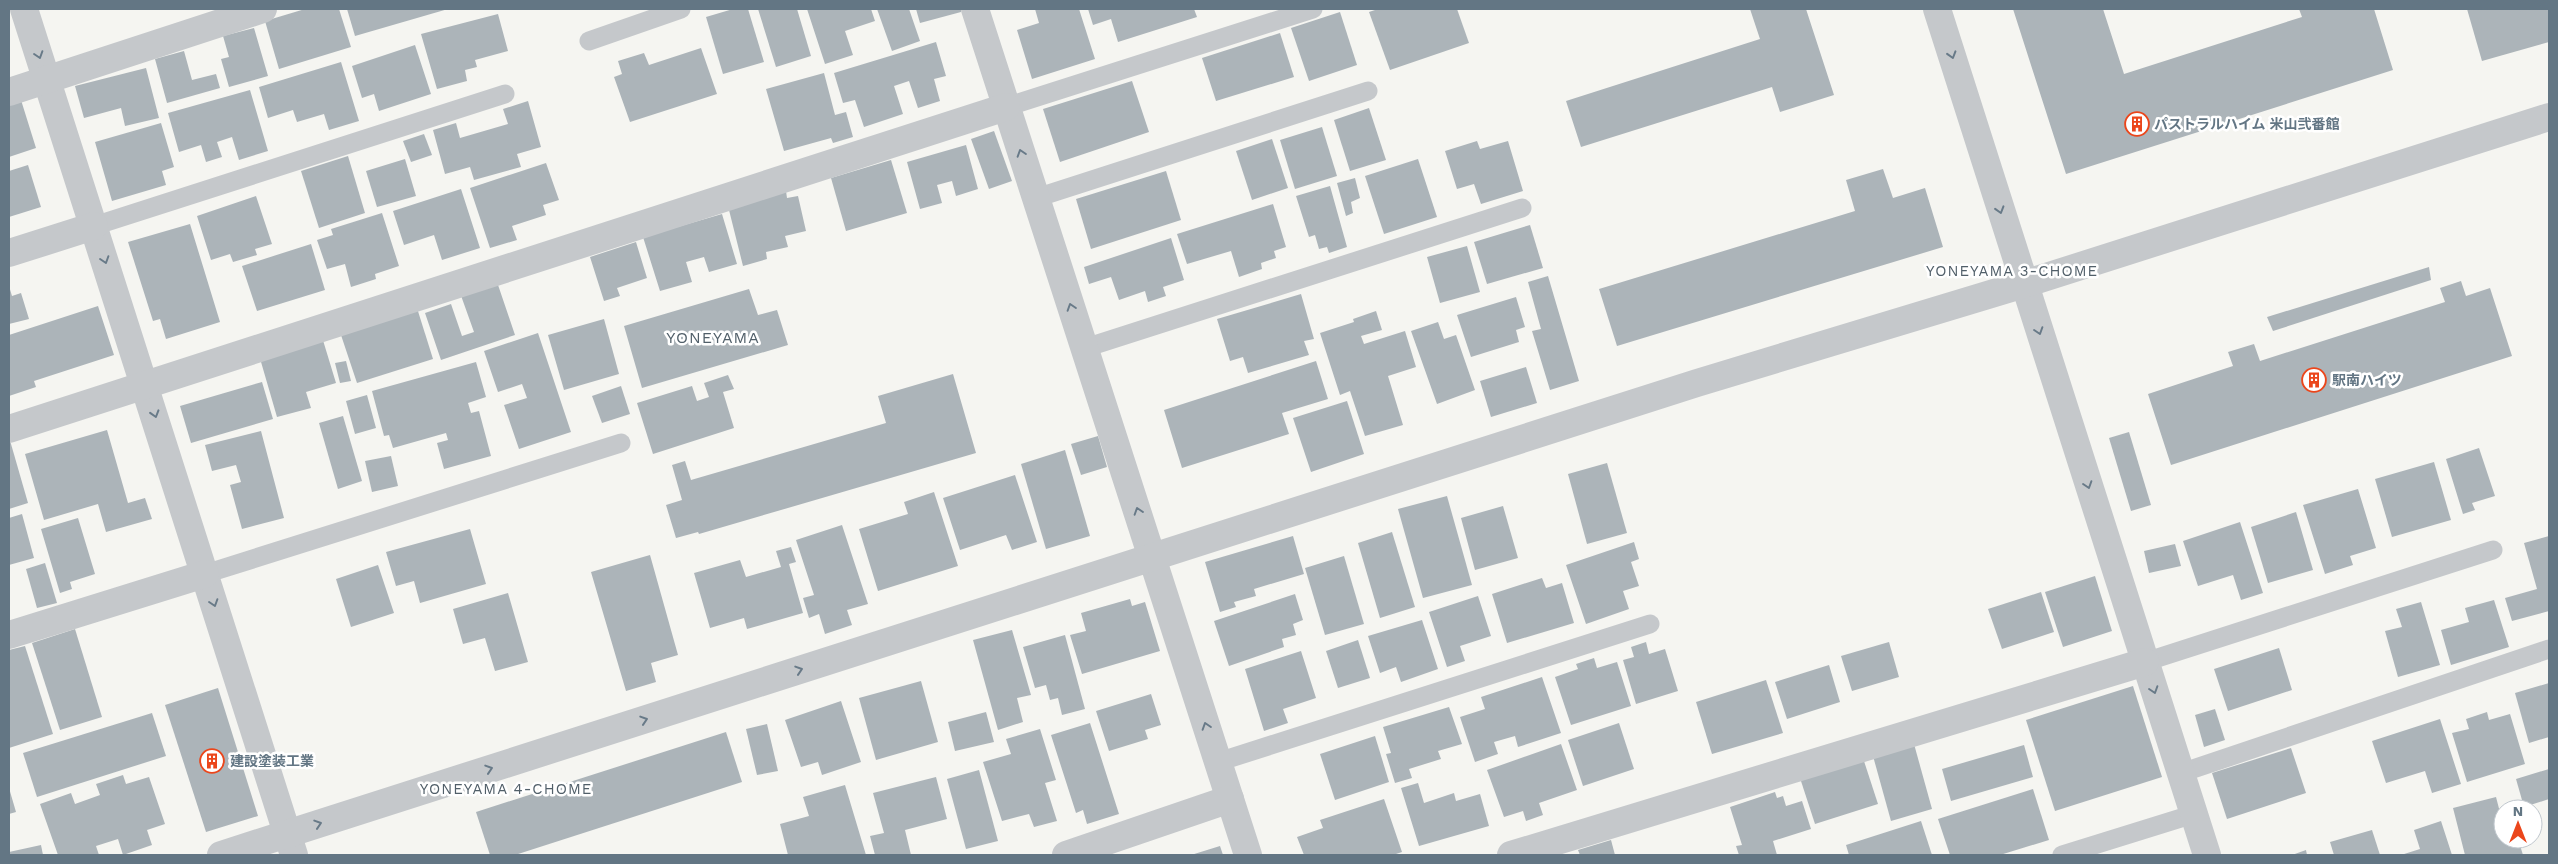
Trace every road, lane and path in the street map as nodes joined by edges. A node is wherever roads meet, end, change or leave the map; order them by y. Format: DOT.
graph roads {
  1 [pos="24,9"];
  2 [pos="263,9"];
  3 [pos="681,9"];
  4 [pos="975,9"];
  5 [pos="1312,9"];
  6 [pos="1937,9"];
  7 [pos="589,41"];
  8 [pos="47,80"];
  9 [pos="1368,91"];
  10 [pos="9,92"];
  11 [pos="505,94"];
  12 [pos="1006,107"];
  13 [pos="2549,117"];
  14 [pos="1036,198"];
  15 [pos="1522,208"];
  16 [pos="94,226"];
  17 [pos="9,253"];
  18 [pos="2024,284"];
  19 [pos="1085,348"];
  20 [pos="145,384"];
  21 [pos="9,429"];
  22 [pos="621,443"];
  23 [pos="2493,550"];
  24 [pos="1153,558"];
  25 [pos="205,574"];
  26 [pos="1650,624"];
  27 [pos="9,636"];
  28 [pos="2549,649"];
  29 [pos="2145,662"];
  30 [pos="1218,762"];
  31 [pos="2181,774"];
  32 [pos="1230,799"];
  33 [pos="2194,814"];
  34 [pos="290,845"];
  35 [pos="221,855"];
  36 [pos="1066,855"];
  37 [pos="1248,855"];
  38 [pos="1512,855"];
  39 [pos="2062,855"];
  40 [pos="2207,855"];
  1 -- 8 [label="street, one-way"];
  2 -- 8 [label="street"];
  3 -- 7 [label="lane"];
  4 -- 12 [label="street"];
  5 -- 12 [label="lane"];
  6 -- 18 [label="street, one-way"];
  8 -- 10 [label="street"];
  8 -- 16 [label="street"];
  9 -- 14 [label="lane"];
  11 -- 16 [label="lane"];
  14 -- 12 [label="street, one-way"];
  12 -- 20 [label="street"];
  13 -- 18 [label="street"];
  19 -- 14 [label="street, one-way"];
  15 -- 19 [label="lane"];
  16 -- 17 [label="street"];
  16 -- 20 [label="street, one-way"];
  18 -- 24 [label="street"];
  18 -- 29 [label="street, one-way"];
  24 -- 19 [label="street, one-way"];
  20 -- 21 [label="street"];
  20 -- 25 [label="street, one-way"];
  22 -- 25 [label="lane"];
  23 -- 29 [label="lane"];
  30 -- 24 [label="street, one-way"];
  34 -- 24 [label="street, one-way"];
  25 -- 27 [label="street"];
  25 -- 34 [label="street, one-way"];
  26 -- 30 [label="lane"];
  28 -- 31 [label="lane"];
  29 -- 31 [label="street, one-way"];
  29 -- 38 [label="street"];
  30 -- 32 [label="street"];
  31 -- 33 [label="street"];
  32 -- 36 [label="street"];
  32 -- 37 [label="street"];
  33 -- 39 [label="lane"];
  33 -- 40 [label="street"];
  34 -- 35 [label="street"];
}
